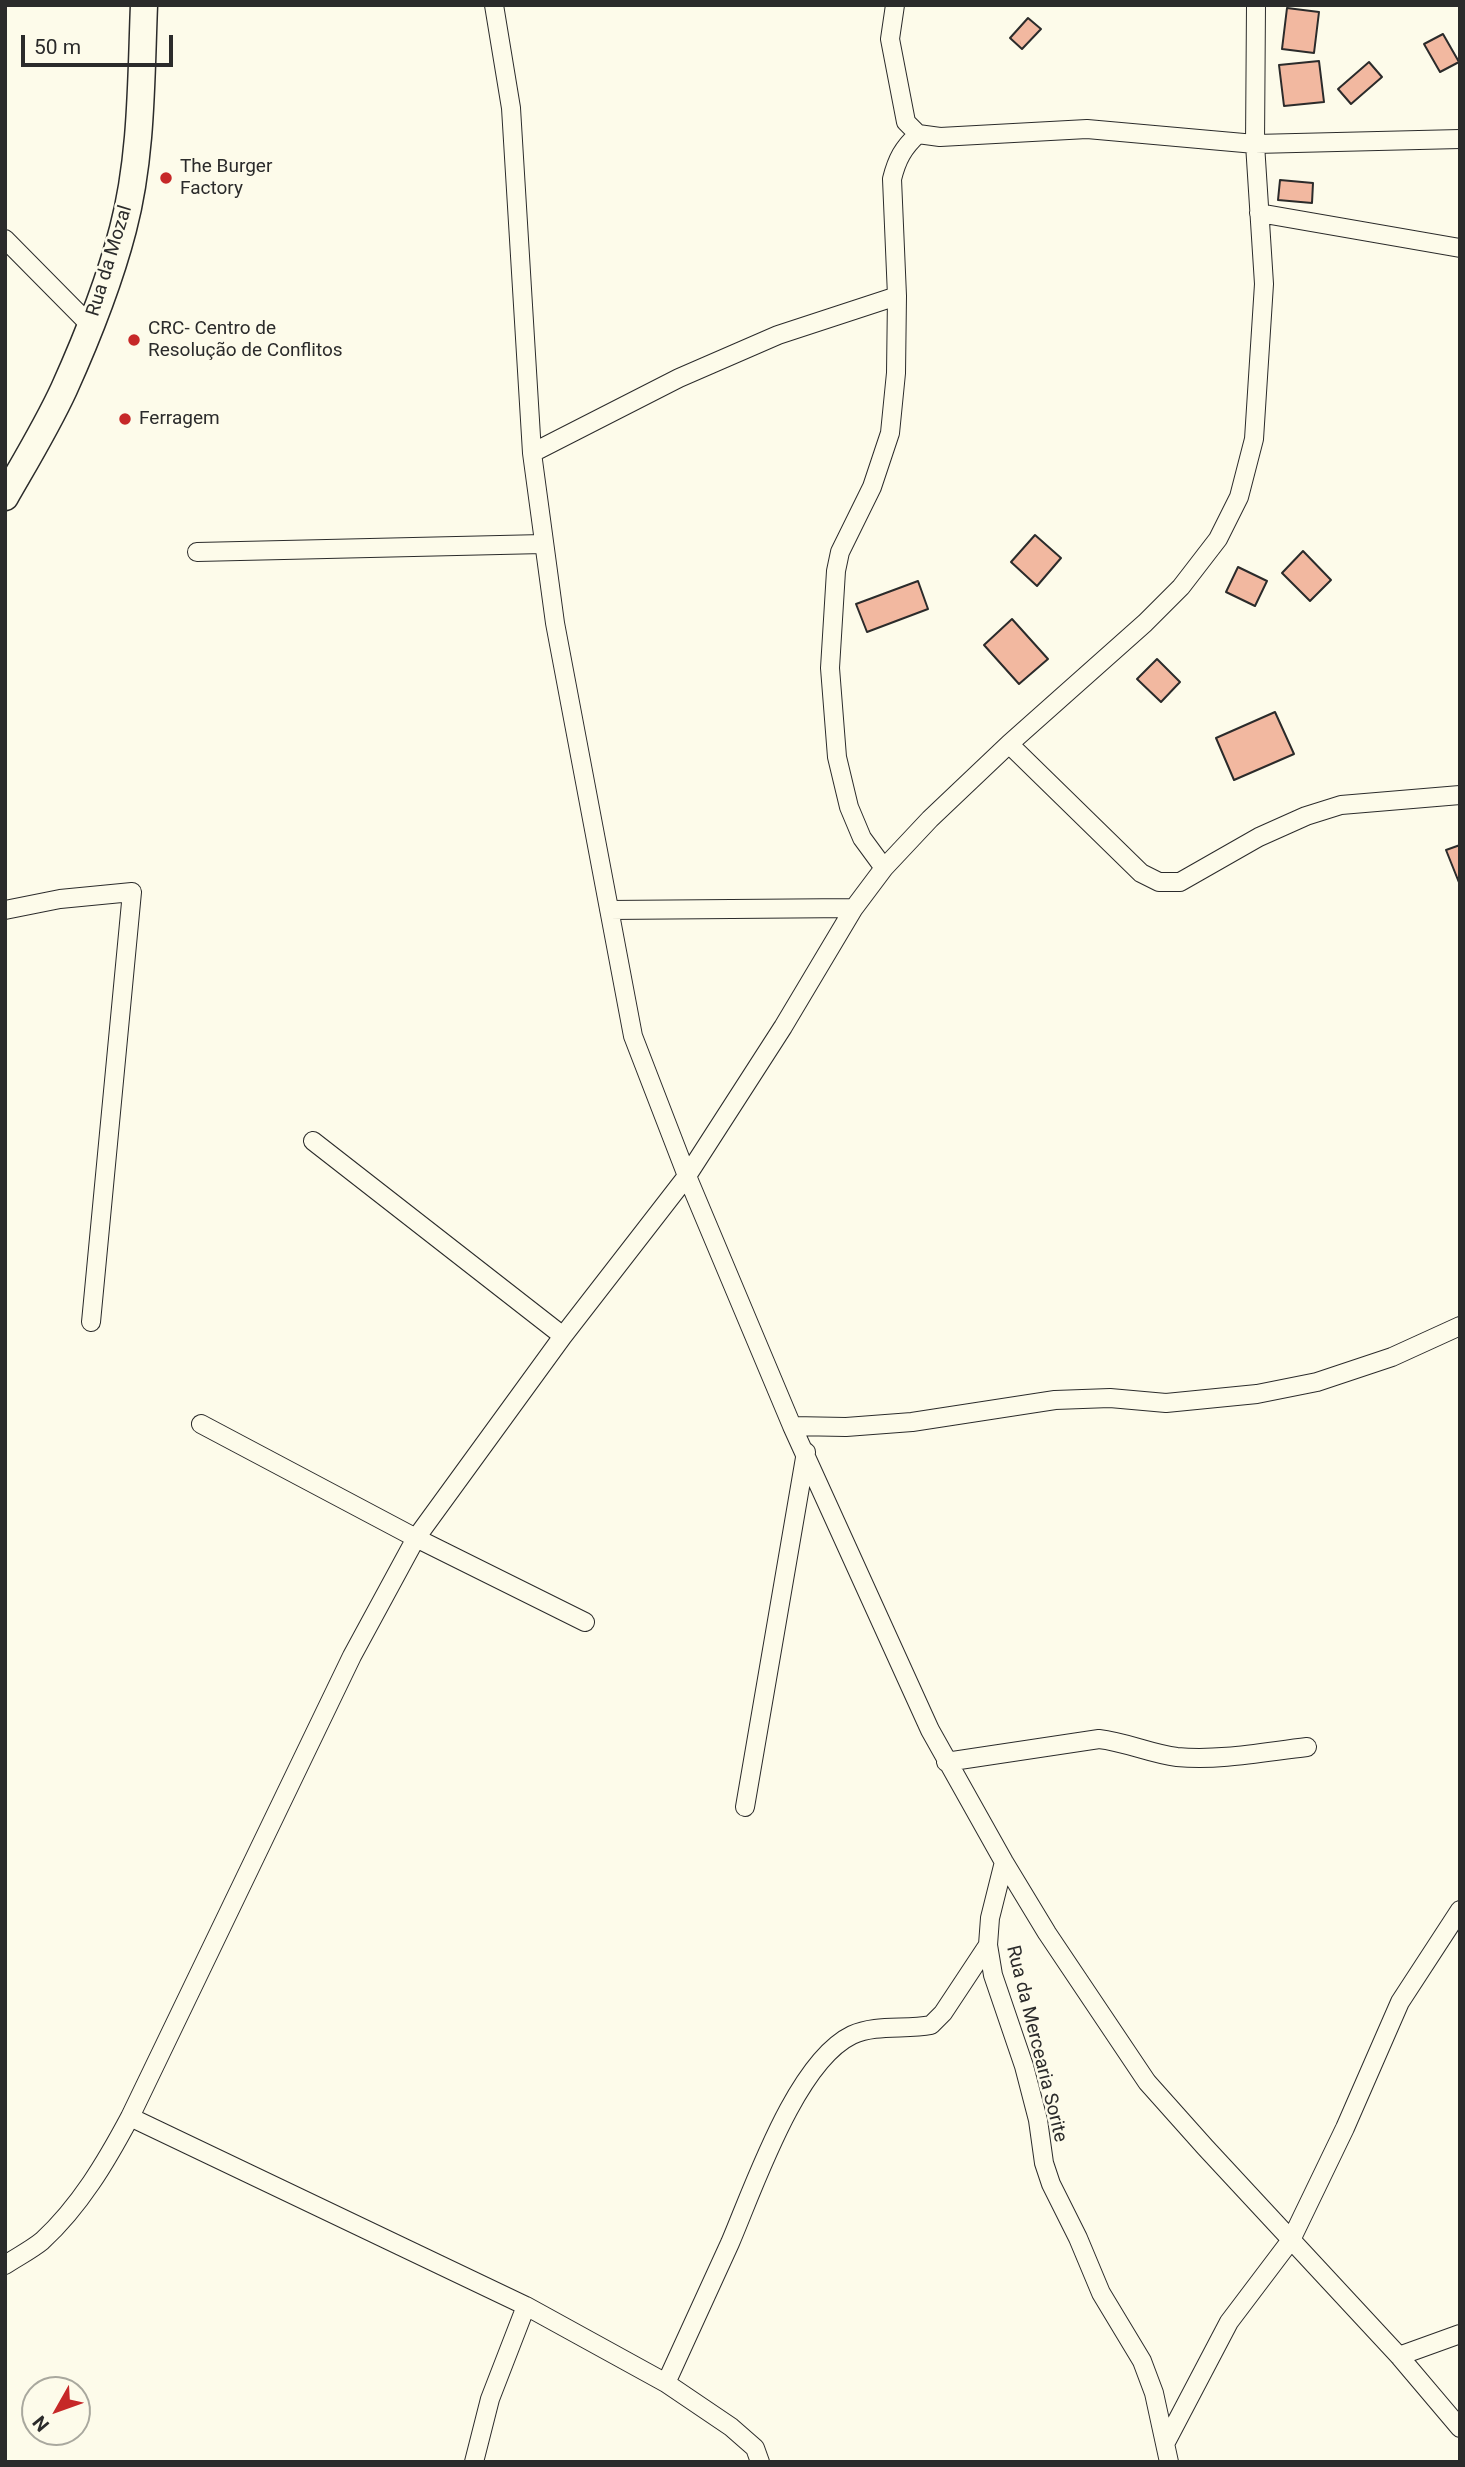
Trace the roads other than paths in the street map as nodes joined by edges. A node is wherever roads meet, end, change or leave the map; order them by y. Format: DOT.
graph roads {
  1 [pos="144,5"];
  2 [pos="494,5"];
  3 [pos="894,5"];
  4 [pos="1256,5"];
  5 [pos="918,134"];
  6 [pos="1460,139"];
  7 [pos="1255,144"];
  8 [pos="1259,212"];
  9 [pos="5,239"];
  10 [pos="1460,248"];
  11 [pos="897,296"];
  12 [pos="90,325"];
  13 [pos="532,453"];
  14 [pos="5,498"];
  15 [pos="543,544"];
  16 [pos="197,552"];
  17 [pos="1009,744"];
  18 [pos="1460,795"];
  19 [pos="884,868"];
  20 [pos="854,908"];
  21 [pos="5,910"];
  22 [pos="609,910"];
  23 [pos="313,1141"];
  24 [pos="687,1176"];
  25 [pos="91,1322"];
  26 [pos="1460,1326"];
  27 [pos="564,1336"];
  28 [pos="201,1424"];
  29 [pos="792,1426"];
  30 [pos="806,1452"];
  31 [pos="416,1538"];
  32 [pos="585,1622"];
  33 [pos="1307,1747"];
  34 [pos="946,1762"];
  35 [pos="746,1807"];
  36 [pos="1003,1863"];
  37 [pos="1460,1910"];
  38 [pos="988,1945"];
  39 [pos="130,2117"];
  40 [pos="1291,2240"];
  41 [pos="5,2264"];
  42 [pos="526,2306"];
  43 [pos="1460,2334"];
  44 [pos="1399,2356"];
  45 [pos="666,2383"];
  46 [pos="1460,2428"];
  47 [pos="1166,2442"];
  48 [pos="474,2462"];
  49 [pos="760,2462"];
  50 [pos="1170,2462"];
  1 -- 12 [label="main road, Rua da Mozal"];
  2 -- 13 [label="street"];
  3 -- 5 [label="street"];
  4 -- 7 [label="street"];
  5 -- 7 [label="street"];
  5 -- 11 [label="street"];
  6 -- 7 [label="street"];
  7 -- 8 [label="street"];
  8 -- 10 [label="street"];
  8 -- 17 [label="street"];
  9 -- 12 [label="street"];
  11 -- 13 [label="street"];
  11 -- 19 [label="street"];
  12 -- 14 [label="main road, Rua da Mozal"];
  13 -- 15 [label="street"];
  15 -- 16 [label="street"];
  15 -- 22 [label="street"];
  17 -- 18 [label="street"];
  17 -- 19 [label="street"];
  19 -- 20 [label="street"];
  20 -- 22 [label="street"];
  20 -- 24 [label="street"];
  21 -- 25 [label="street"];
  22 -- 24 [label="street"];
  23 -- 27 [label="street"];
  24 -- 27 [label="street"];
  24 -- 29 [label="street"];
  26 -- 29 [label="street"];
  27 -- 31 [label="street"];
  28 -- 31 [label="street"];
  29 -- 30 [label="street"];
  30 -- 34 [label="street"];
  30 -- 35 [label="street"];
  31 -- 32 [label="street"];
  31 -- 39 [label="street"];
  33 -- 34 [label="street"];
  34 -- 36 [label="street"];
  36 -- 38 [label="street, Rua da Mercearia Sorite"];
  36 -- 40 [label="street"];
  37 -- 40 [label="street"];
  38 -- 45 [label="street"];
  38 -- 47 [label="street, Rua da Mercearia Sorite"];
  39 -- 41 [label="street"];
  39 -- 42 [label="street"];
  40 -- 44 [label="street"];
  40 -- 47 [label="street"];
  42 -- 45 [label="street"];
  42 -- 48 [label="street"];
  43 -- 44 [label="street"];
  44 -- 46 [label="street"];
  45 -- 49 [label="street"];
  47 -- 50 [label="street, Rua da Mercearia Sorite"];
}
